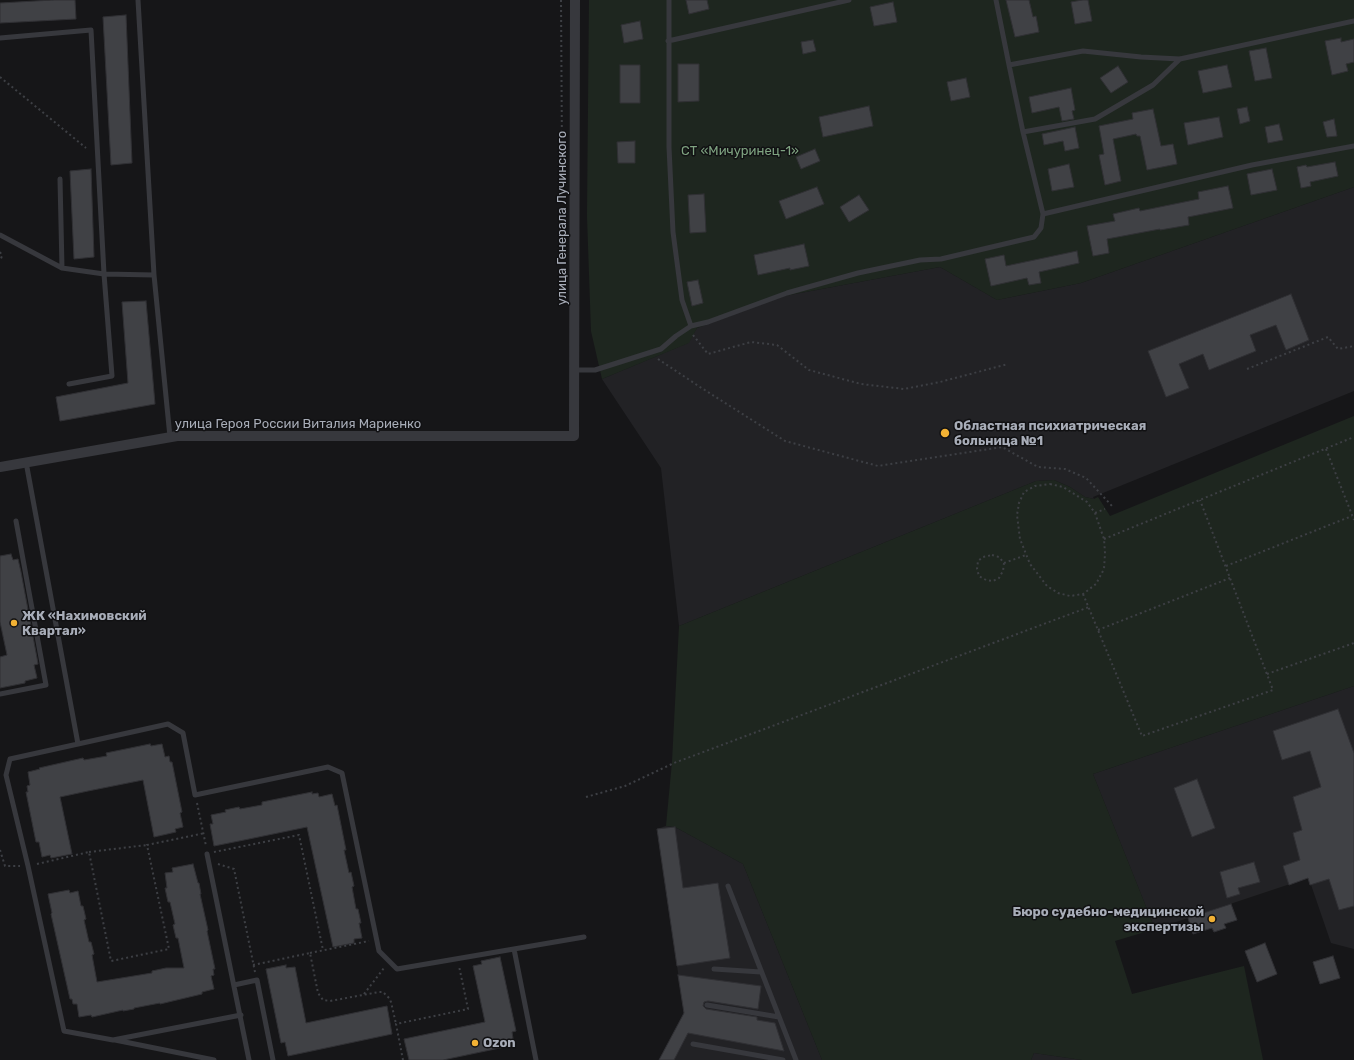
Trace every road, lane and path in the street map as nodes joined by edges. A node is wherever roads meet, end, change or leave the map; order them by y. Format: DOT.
graph roads {
  1 [pos="138,0"];
  2 [pos="561,0"];
  3 [pos="575,0"];
  4 [pos="669,0"];
  5 [pos="849,0"];
  6 [pos="996,0"];
  7 [pos="1354,21"];
  8 [pos="0,38"];
  9 [pos="668,41"];
  10 [pos="1180,59"];
  11 [pos="1010,65"];
  12 [pos="0,77"];
  13 [pos="1023,132"];
  14 [pos="1354,146"];
  15 [pos="86,148"];
  16 [pos="562,159"];
  17 [pos="60,179"];
  18 [pos="1043,214"];
  19 [pos="0,235"];
  20 [pos="0,252"];
  21 [pos="0,261"];
  22 [pos="62,268"];
  23 [pos="104,274"];
  24 [pos="154,275"];
  25 [pos="691,326"];
  26 [pos="1354,346"];
  27 [pos="649,352"];
  28 [pos="1008,364"];
  29 [pos="1247,369"];
  30 [pos="575,370"];
  31 [pos="69,384"];
  32 [pos="574,436"];
  33 [pos="170,437"];
  34 [pos="1354,437"];
  35 [pos="1326,448"];
  36 [pos="26,462"];
  37 [pos="0,467"];
  38 [pos="1200,500"];
  39 [pos="1112,506"];
  40 [pos="1105,509"];
  41 [pos="1095,513"];
  42 [pos="1352,516"];
  43 [pos="1354,520"];
  44 [pos="16,521"];
  45 [pos="1104,539"];
  46 [pos="1026,555"];
  47 [pos="1004,563"];
  48 [pos="1226,566"];
  49 [pos="1230,578"];
  50 [pos="1083,594"];
  51 [pos="1089,607"];
  52 [pos="1098,630"];
  53 [pos="1354,643"];
  54 [pos="1267,674"];
  55 [pos="0,694"];
  56 [pos="78,744"];
  57 [pos="195,795"];
  58 [pos="586,797"];
  59 [pos="204,833"];
  60 [pos="147,845"];
  61 [pos="0,850"];
  62 [pos="88,852"];
  63 [pos="207,854"];
  64 [pos="209,861"];
  65 [pos="28,866"];
  66 [pos="728,886"];
  67 [pos="584,937"];
  68 [pos="376,939"];
  69 [pos="514,949"];
  70 [pos="323,950"];
  71 [pos="310,953"];
  72 [pos="458,959"];
  73 [pos="389,962"];
  74 [pos="253,965"];
  75 [pos="714,969"];
  76 [pos="762,972"];
  77 [pos="256,980"];
  78 [pos="234,985"];
  79 [pos="363,995"];
  80 [pos="707,1005"];
  81 [pos="240,1015"];
  82 [pos="779,1017"];
  83 [pos="396,1024"];
  84 [pos="113,1040"];
  85 [pos="693,1044"];
  86 [pos="214,1060"];
  87 [pos="249,1060"];
  88 [pos="273,1060"];
  89 [pos="403,1060"];
  90 [pos="536,1060"];
  91 [pos="783,1060"];
  92 [pos="796,1060"];
  1 -- 24 [label="lane"];
  2 -- 16 [label="path"];
  3 -- 30 [label="street, улица Генерала Лучинского"];
  4 -- 9 [label="lane"];
  5 -- 9 [label="lane"];
  6 -- 11 [label="lane"];
  7 -- 10 [label="lane"];
  8 -- 23 [label="lane"];
  9 -- 25 [label="lane"];
  10 -- 11 [label="lane"];
  10 -- 13 [label="lane"];
  11 -- 13 [label="lane"];
  12 -- 15 [label="path"];
  13 -- 18 [label="lane"];
  14 -- 18 [label="lane"];
  17 -- 22 [label="lane"];
  18 -- 25 [label="lane"];
  19 -- 22 [label="lane"];
  20 -- 21 [label="path"];
  22 -- 23 [label="lane"];
  23 -- 24 [label="lane"];
  23 -- 31 [label="lane"];
  24 -- 33 [label="lane"];
  25 -- 27 [label="lane"];
  25 -- 28 [label="path"];
  26 -- 29 [label="path"];
  27 -- 30 [label="lane"];
  27 -- 39 [label="path"];
  30 -- 32 [label="street, улица Генерала Лучинского"];
  32 -- 33 [label="street, улица Героя России Виталия Мариенко"];
  33 -- 36 [label="street, улица Героя России Виталия Мариенко"];
  34 -- 35 [label="path"];
  35 -- 38 [label="path"];
  35 -- 42 [label="path"];
  36 -- 37 [label="street, улица Героя России Виталия Мариенко"];
  36 -- 56 [label="lane"];
  38 -- 45 [label="path"];
  38 -- 48 [label="path"];
  40 -- 41 [label="path"];
  41 -- 45 [label="path"];
  41 -- 46 [label="path"];
  42 -- 43 [label="path"];
  42 -- 48 [label="path"];
  44 -- 55 [label="lane"];
  45 -- 50 [label="path"];
  46 -- 47 [label="path"];
  46 -- 50 [label="path"];
  47 -- 47 [label="path"];
  48 -- 49 [label="path"];
  49 -- 52 [label="path"];
  49 -- 54 [label="path"];
  50 -- 51 [label="path"];
  51 -- 52 [label="path"];
  51 -- 58 [label="path"];
  52 -- 54 [label="path"];
  53 -- 54 [label="path"];
  56 -- 57 [label="lane"];
  56 -- 65 [label="lane"];
  57 -- 59 [label="path"];
  57 -- 68 [label="lane"];
  59 -- 60 [label="path"];
  59 -- 63 [label="path"];
  60 -- 62 [label="path"];
  60 -- 62 [label="path"];
  61 -- 65 [label="path"];
  62 -- 65 [label="path"];
  63 -- 64 [label="lane"];
  63 -- 70 [label="path"];
  64 -- 74 [label="path"];
  64 -- 78 [label="lane"];
  65 -- 84 [label="lane"];
  66 -- 76 [label="lane"];
  67 -- 69 [label="lane"];
  68 -- 70 [label="path"];
  68 -- 73 [label="lane"];
  69 -- 72 [label="lane"];
  69 -- 90 [label="lane"];
  70 -- 71 [label="path"];
  71 -- 74 [label="path"];
  71 -- 79 [label="path"];
  72 -- 73 [label="lane"];
  72 -- 83 [label="path"];
  73 -- 79 [label="path"];
  74 -- 77 [label="path"];
  75 -- 76 [label="lane"];
  76 -- 82 [label="lane"];
  77 -- 78 [label="lane"];
  77 -- 88 [label="lane"];
  78 -- 81 [label="lane"];
  79 -- 83 [label="path"];
  80 -- 82 [label="lane"];
  81 -- 84 [label="lane"];
  81 -- 87 [label="lane"];
  82 -- 92 [label="lane"];
  83 -- 89 [label="path"];
  84 -- 86 [label="lane"];
  85 -- 91 [label="lane"];
}
